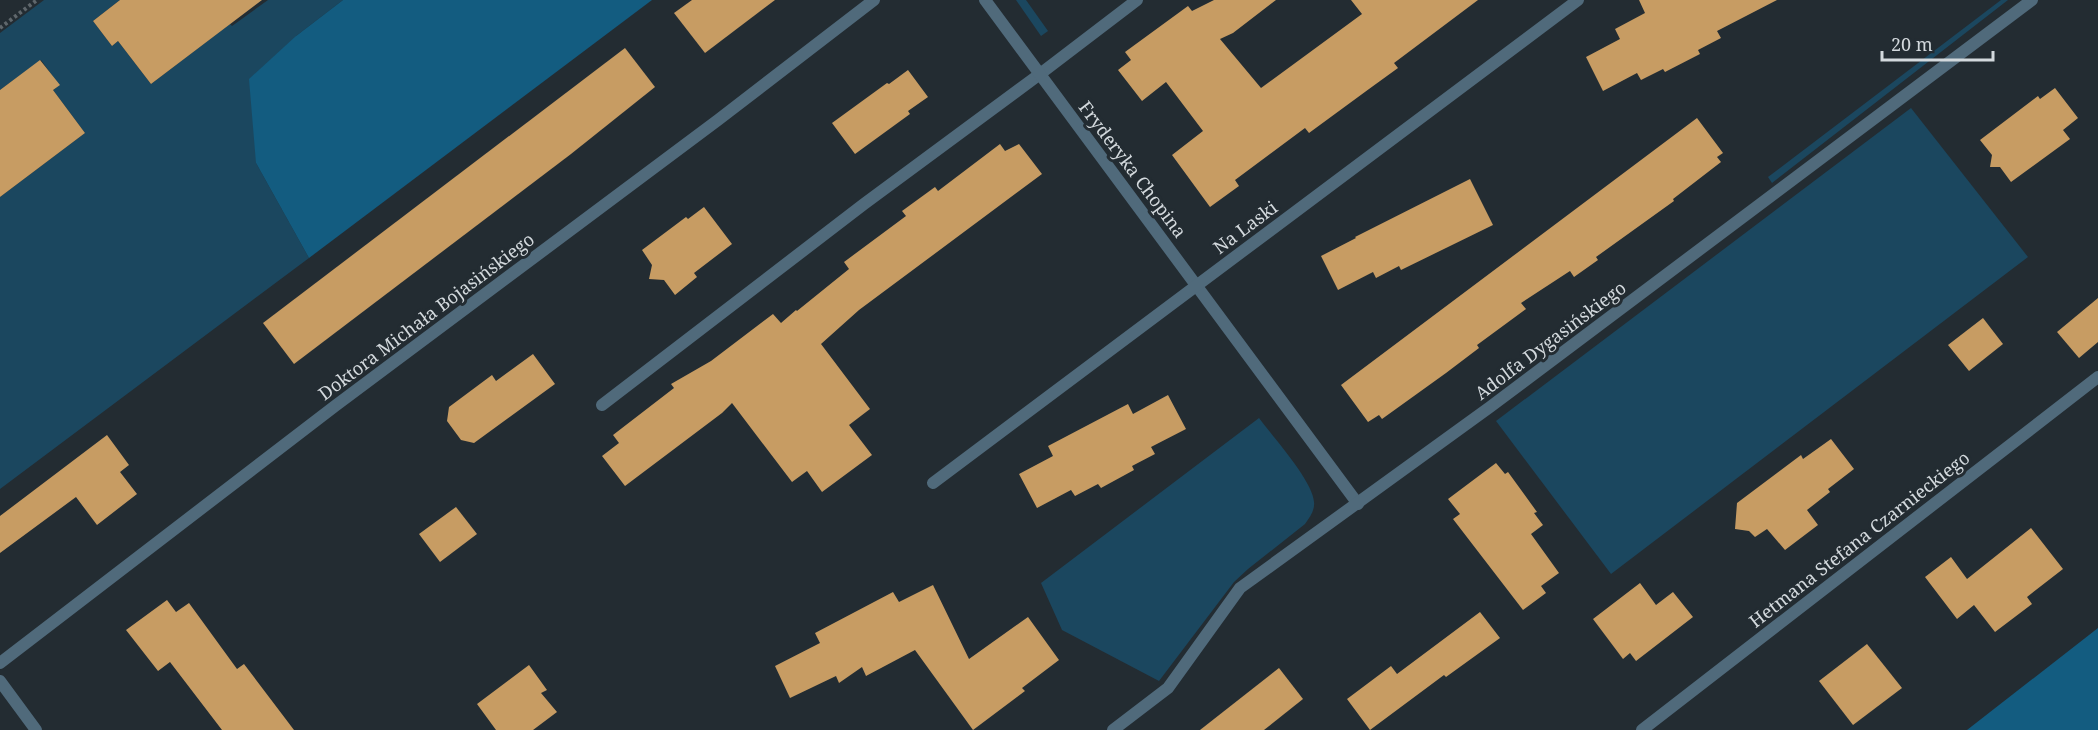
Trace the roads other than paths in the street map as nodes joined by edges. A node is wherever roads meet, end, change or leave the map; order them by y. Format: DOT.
graph roads {
  1 [pos="874,0"];
  2 [pos="985,0"];
  3 [pos="1137,0"];
  4 [pos="1578,0"];
  5 [pos="2032,0"];
  6 [pos="1040,74"];
  7 [pos="1197,286"];
  8 [pos="2098,376"];
  9 [pos="602,405"];
  10 [pos="933,483"];
  11 [pos="1358,504"];
  12 [pos="0,663"];
  13 [pos="0,681"];
  14 [pos="36,730"];
  15 [pos="1113,730"];
  16 [pos="1642,730"];
  1 -- 12 [label="street, Doktora Michała Bojasińskiego"];
  2 -- 6 [label="street, Fryderyka Chopina"];
  3 -- 6 [label="street"];
  4 -- 7 [label="street, Na Laski"];
  5 -- 11 [label="street, Adolfa Dygasińskiego"];
  6 -- 7 [label="street, Fryderyka Chopina"];
  6 -- 9 [label="street"];
  7 -- 10 [label="street, Na Laski"];
  7 -- 11 [label="street, Fryderyka Chopina"];
  8 -- 16 [label="street, Hetmana Stefana Czarnieckiego"];
  11 -- 15 [label="street, Adolfa Dygasińskiego"];
  13 -- 14 [label="street"];
}
